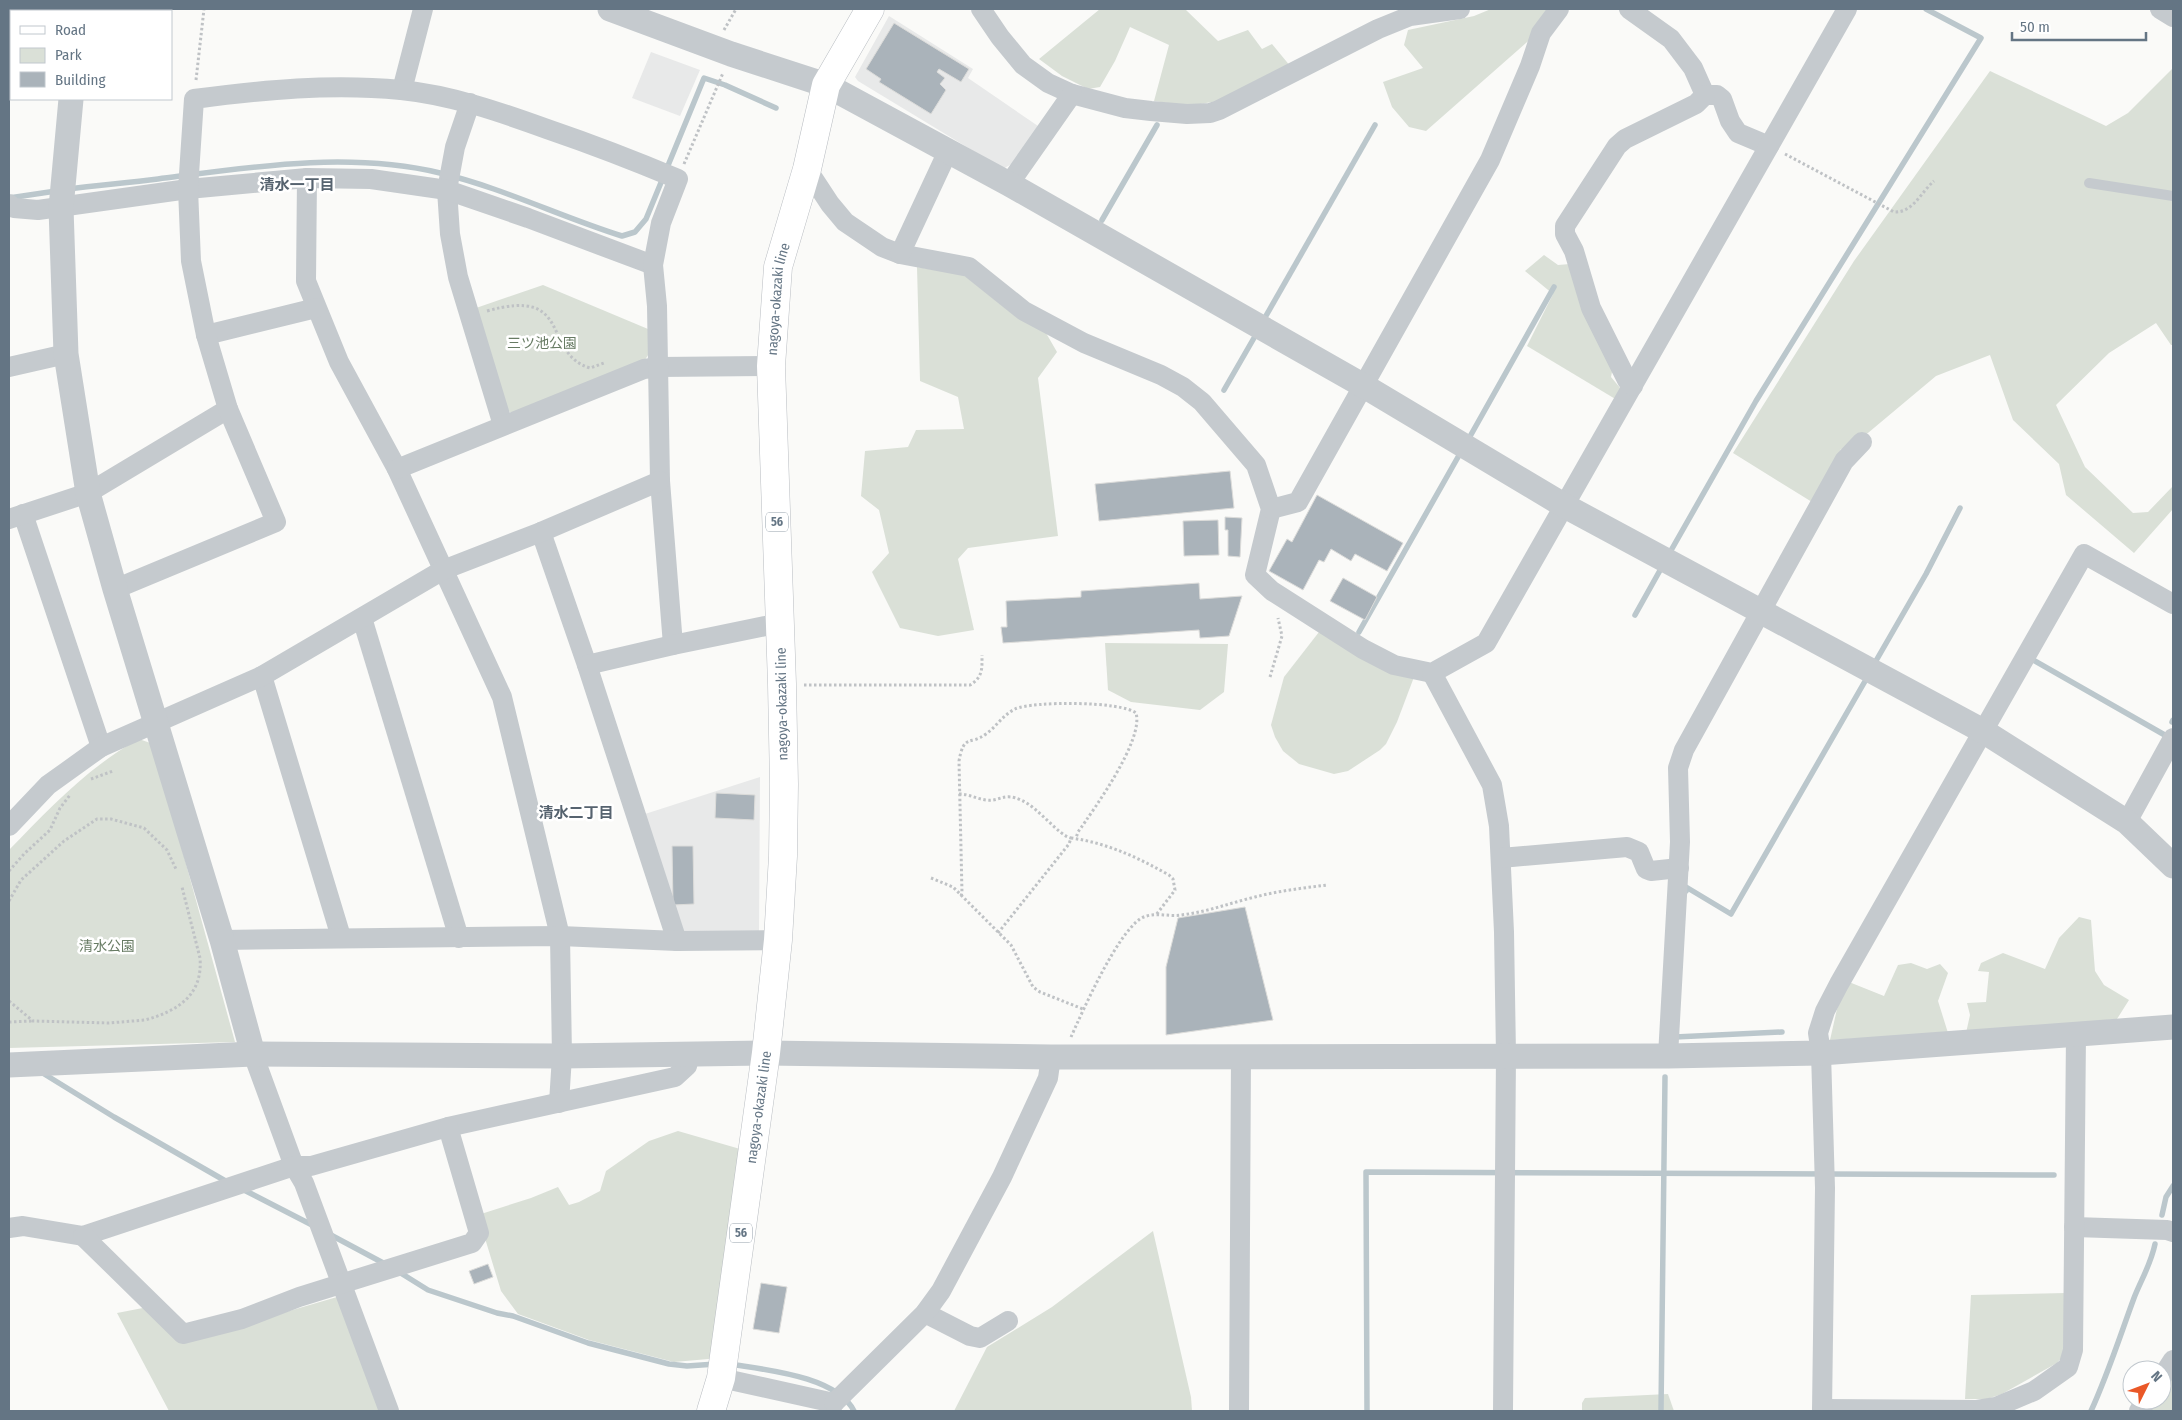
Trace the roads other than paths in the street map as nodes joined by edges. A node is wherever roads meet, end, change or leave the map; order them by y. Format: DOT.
graph roads {
  1 [pos="423,9"];
  2 [pos="610,9"];
  3 [pos="870,9"];
  4 [pos="981,9"];
  5 [pos="1460,9"];
  6 [pos="1559,9"];
  7 [pos="1629,9"];
  8 [pos="1847,9"];
  9 [pos="2160,9"];
  10 [pos="2173,17"];
  11 [pos="826,85"];
  12 [pos="402,90"];
  13 [pos="1072,94"];
  14 [pos="1705,94"];
  15 [pos="71,100"];
  16 [pos="470,103"];
  17 [pos="1769,146"];
  18 [pos="948,151"];
  19 [pos="807,169"];
  20 [pos="307,178"];
  21 [pos="2089,183"];
  22 [pos="1009,184"];
  23 [pos="188,189"];
  24 [pos="447,190"];
  25 [pos="2173,196"];
  26 [pos="9,204"];
  27 [pos="61,208"];
  28 [pos="900,254"];
  29 [pos="653,266"];
  30 [pos="316,308"];
  31 [pos="206,335"];
  32 [pos="66,354"];
  33 [pos="771,366"];
  34 [pos="9,367"];
  35 [pos="659,367"];
  36 [pos="1364,386"];
  37 [pos="1633,386"];
  38 [pos="228,409"];
  39 [pos="503,425"];
  40 [pos="1862,442"];
  41 [pos="397,469"];
  42 [pos="660,481"];
  43 [pos="88,493"];
  44 [pos="1565,506"];
  45 [pos="1271,508"];
  46 [pos="16,516"];
  47 [pos="541,532"];
  48 [pos="443,570"];
  49 [pos="115,589"];
  50 [pos="2173,604"];
  51 [pos="1761,611"];
  52 [pos="362,618"];
  53 [pos="780,623"];
  54 [pos="674,645"];
  55 [pos="587,665"];
  56 [pos="1432,673"];
  57 [pos="262,676"];
  58 [pos="156,722"];
  59 [pos="1983,731"];
  60 [pos="2173,738"];
  61 [pos="101,747"];
  62 [pos="2127,822"];
  63 [pos="9,826"];
  64 [pos="1501,858"];
  65 [pos="2173,866"];
  66 [pos="1679,868"];
  67 [pos="560,936"];
  68 [pos="341,937"];
  69 [pos="459,938"];
  70 [pos="222,940"];
  71 [pos="778,940"];
  72 [pos="677,941"];
  73 [pos="2173,1027"];
  74 [pos="2076,1034"];
  75 [pos="766,1053"];
  76 [pos="1821,1053"];
  77 [pos="253,1054"];
  78 [pos="690,1054"];
  79 [pos="1506,1055"];
  80 [pos="562,1056"];
  81 [pos="1242,1056"];
  82 [pos="1668,1056"];
  83 [pos="1059,1057"];
  84 [pos="9,1065"];
  85 [pos="559,1103"];
  86 [pos="448,1127"];
  87 [pos="294,1166"];
  88 [pos="2074,1227"];
  89 [pos="9,1228"];
  90 [pos="2173,1232"];
  91 [pos="83,1236"];
  92 [pos="341,1284"];
  93 [pos="925,1313"];
  94 [pos="1008,1321"];
  95 [pos="722,1378"];
  96 [pos="835,1407"];
  97 [pos="1822,1410"];
  98 [pos="389,1411"];
  99 [pos="711,1411"];
  100 [pos="1239,1411"];
  101 [pos="1504,1411"];
  1 -- 12 [label="street"];
  2 -- 11 [label="street"];
  3 -- 11 [label="main road, nagoya-okazaki line / 56"];
  4 -- 13 [label="street"];
  5 -- 13 [label="street"];
  6 -- 36 [label="street"];
  7 -- 14 [label="street"];
  8 -- 17 [label="street"];
  9 -- 10 [label="street"];
  11 -- 18 [label="street"];
  11 -- 19 [label="main road, nagoya-okazaki line / 56"];
  12 -- 16 [label="street"];
  12 -- 23 [label="street"];
  13 -- 22 [label="street"];
  14 -- 17 [label="street"];
  14 -- 37 [label="street"];
  15 -- 27 [label="street"];
  16 -- 24 [label="street"];
  16 -- 29 [label="street"];
  17 -- 37 [label="street"];
  18 -- 22 [label="street"];
  18 -- 28 [label="street"];
  19 -- 28 [label="street"];
  19 -- 33 [label="main road, nagoya-okazaki line / 56"];
  20 -- 23 [label="street"];
  20 -- 24 [label="street"];
  20 -- 30 [label="street"];
  21 -- 25 [label="lane"];
  22 -- 36 [label="street"];
  23 -- 27 [label="street"];
  23 -- 31 [label="street"];
  24 -- 29 [label="street"];
  24 -- 39 [label="street"];
  26 -- 27 [label="street"];
  27 -- 32 [label="street"];
  28 -- 45 [label="street"];
  29 -- 35 [label="street"];
  30 -- 31 [label="street"];
  30 -- 41 [label="street"];
  31 -- 38 [label="street"];
  32 -- 34 [label="street"];
  32 -- 43 [label="street"];
  33 -- 35 [label="street"];
  33 -- 53 [label="main road, nagoya-okazaki line / 56"];
  35 -- 39 [label="street"];
  35 -- 42 [label="street"];
  36 -- 44 [label="street"];
  36 -- 45 [label="street"];
  37 -- 44 [label="street"];
  38 -- 43 [label="street"];
  38 -- 49 [label="street"];
  39 -- 41 [label="street"];
  40 -- 51 [label="street"];
  41 -- 48 [label="street"];
  42 -- 47 [label="street"];
  42 -- 54 [label="street"];
  43 -- 46 [label="street"];
  43 -- 49 [label="street"];
  44 -- 51 [label="street"];
  44 -- 56 [label="street"];
  45 -- 56 [label="street"];
  46 -- 61 [label="street"];
  47 -- 48 [label="street"];
  47 -- 55 [label="street"];
  48 -- 52 [label="street"];
  48 -- 67 [label="street"];
  49 -- 58 [label="street"];
  50 -- 59 [label="street"];
  51 -- 59 [label="street"];
  51 -- 66 [label="street"];
  52 -- 57 [label="street"];
  52 -- 69 [label="street"];
  53 -- 54 [label="street"];
  53 -- 71 [label="main road, nagoya-okazaki line / 56"];
  54 -- 55 [label="street"];
  55 -- 72 [label="street"];
  56 -- 64 [label="street"];
  57 -- 58 [label="street"];
  57 -- 68 [label="street"];
  58 -- 61 [label="street"];
  58 -- 70 [label="street"];
  59 -- 62 [label="street"];
  59 -- 76 [label="street"];
  60 -- 62 [label="street"];
  61 -- 63 [label="street"];
  62 -- 65 [label="street"];
  64 -- 66 [label="street"];
  64 -- 79 [label="street"];
  66 -- 82 [label="street"];
  67 -- 69 [label="street"];
  67 -- 72 [label="street"];
  67 -- 80 [label="street"];
  68 -- 69 [label="street"];
  68 -- 70 [label="street"];
  70 -- 77 [label="street"];
  71 -- 72 [label="street"];
  71 -- 75 [label="main road, nagoya-okazaki line / 56"];
  73 -- 74 [label="street"];
  74 -- 76 [label="street"];
  74 -- 88 [label="street"];
  75 -- 78 [label="street"];
  75 -- 83 [label="street"];
  75 -- 95 [label="main road, nagoya-okazaki line / 56"];
  76 -- 82 [label="street"];
  76 -- 97 [label="street"];
  77 -- 80 [label="street"];
  77 -- 84 [label="street"];
  77 -- 87 [label="street"];
  78 -- 80 [label="street"];
  78 -- 85 [label="street"];
  79 -- 81 [label="street"];
  79 -- 82 [label="street"];
  79 -- 101 [label="street"];
  80 -- 85 [label="street"];
  81 -- 83 [label="street"];
  81 -- 100 [label="street"];
  83 -- 93 [label="street"];
  85 -- 86 [label="street"];
  86 -- 87 [label="street"];
  86 -- 92 [label="street"];
  87 -- 91 [label="street"];
  87 -- 92 [label="street"];
  88 -- 90 [label="street"];
  88 -- 97 [label="street"];
  89 -- 91 [label="street"];
  91 -- 92 [label="street"];
  92 -- 98 [label="street"];
  93 -- 94 [label="street"];
  93 -- 96 [label="street"];
  95 -- 96 [label="street"];
  95 -- 99 [label="main road, nagoya-okazaki line / 56"];
}
